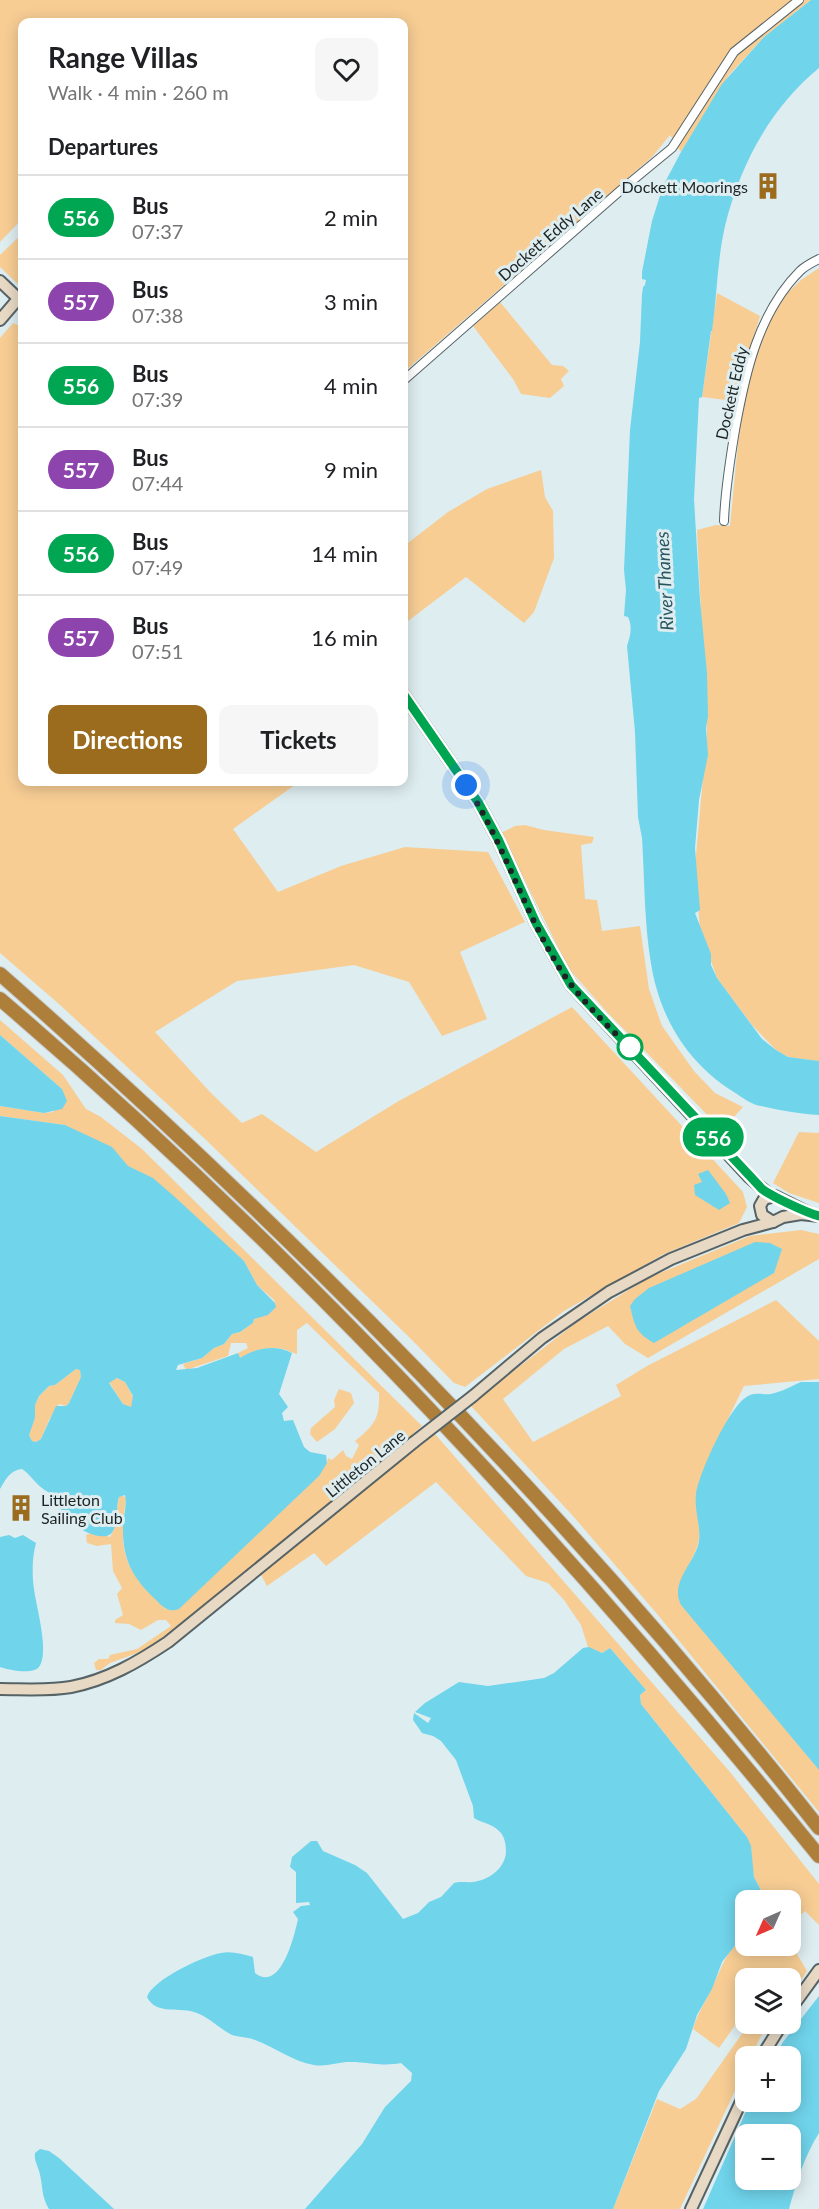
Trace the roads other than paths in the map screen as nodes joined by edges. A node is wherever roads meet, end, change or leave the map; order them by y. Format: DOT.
graph roads {
  1 [pos="799,0"];
  2 [pos="819,259"];
  3 [pos="0,281"];
  4 [pos="18,298"];
  5 [pos="18,302"];
  6 [pos="0,320"];
  7 [pos="408,377"];
  8 [pos="724,520"];
  9 [pos="408,701"];
  10 [pos="0,974"];
  11 [pos="0,999"];
  12 [pos="783,1200"];
  13 [pos="764,1203"];
  14 [pos="815,1215"];
  15 [pos="778,1219"];
  16 [pos="743,1230"];
  17 [pos="0,1689"];
  18 [pos="819,1828"];
  19 [pos="819,1857"];
  20 [pos="819,1970"];
  21 [pos="801,1995"];
  22 [pos="736,2112"];
  23 [pos="691,2209"];
  1 -- 7 [label="street, Dockett Eddy Lane"];
  2 -- 8 [label="street, Dockett Eddy"];
  3 -- 4 [label="street"];
  5 -- 6 [label="street"];
  9 -- 13 [label="street"];
  10 -- 18 [label="highway"];
  11 -- 19 [label="highway"];
  12 -- 13 [label="street"];
  12 -- 14 [label="street"];
  12 -- 15 [label="street"];
  13 -- 15 [label="street"];
  13 -- 16 [label="street"];
  14 -- 15 [label="street, Littleton Lane"];
  15 -- 16 [label="street, Littleton Lane"];
  16 -- 17 [label="street, Littleton Lane, bridge"];
  20 -- 21 [label="street"];
  22 -- 23 [label="street"];
}
